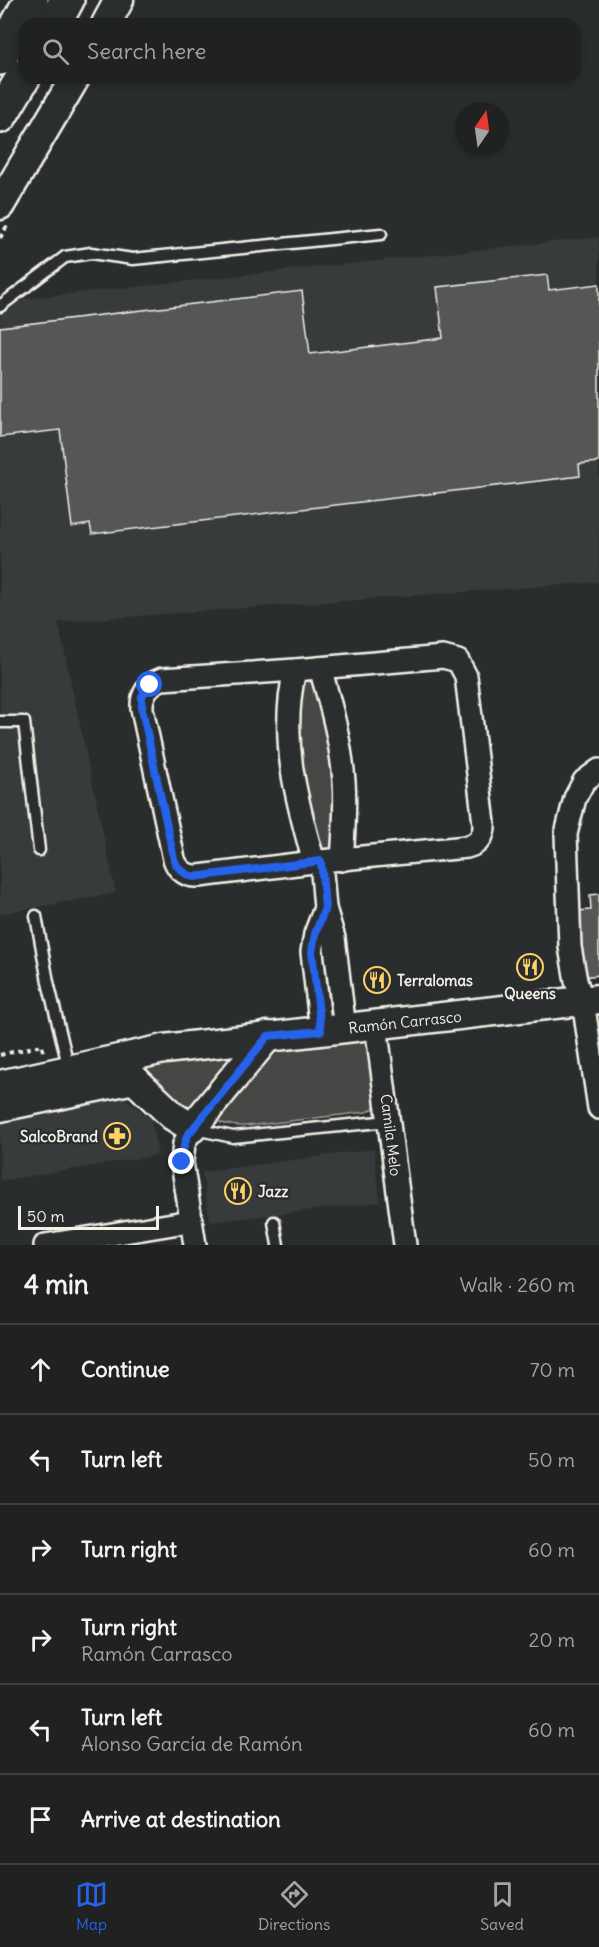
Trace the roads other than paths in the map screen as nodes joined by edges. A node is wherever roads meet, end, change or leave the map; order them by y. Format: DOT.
graph roads {
  1 [pos="32,0"];
  2 [pos="67,0"];
  3 [pos="119,0"];
  4 [pos="22,18"];
  5 [pos="57,18"];
  6 [pos="108,18"];
  7 [pos="18,25"];
  8 [pos="0,58"];
  9 [pos="19,84"];
  10 [pos="71,84"];
  11 [pos="0,116"];
  12 [pos="0,205"];
  13 [pos="381,234"];
  14 [pos="0,306"];
  15 [pos="320,668"];
  16 [pos="295,670"];
  17 [pos="0,722"];
  18 [pos="599,770"];
  19 [pos="39,850"];
  20 [pos="326,861"];
  21 [pos="36,916"];
  22 [pos="591,1000"];
  23 [pos="376,1025"];
  24 [pos="333,1030"];
  25 [pos="268,1036"];
  26 [pos="138,1066"];
  27 [pos="69,1069"];
  28 [pos="0,1084"];
  29 [pos="0,1107"];
  30 [pos="599,1108"];
  31 [pos="389,1122"];
  32 [pos="192,1128"];
  33 [pos="191,1221"];
  34 [pos="274,1222"];
  35 [pos="45,1245"];
  36 [pos="195,1245"];
  37 [pos="278,1245"];
  38 [pos="405,1245"];
  1 -- 4 [label="highway"];
  2 -- 5 [label="highway"];
  3 -- 6 [label="main road"];
  7 -- 8 [label="highway"];
  9 -- 11 [label="highway"];
  10 -- 12 [label="main road"];
  13 -- 14 [label="lane"];
  15 -- 16 [label="street"];
  15 -- 20 [label="street"];
  15 -- 20 [label="street"];
  16 -- 20 [label="street"];
  16 -- 20 [label="street"];
  17 -- 19 [label="lane"];
  18 -- 22 [label="street"];
  20 -- 24 [label="street"];
  21 -- 27 [label="lane"];
  22 -- 23 [label="main road, Ramón Carrasco"];
  22 -- 30 [label="street"];
  23 -- 24 [label="main road, Ramón Carrasco"];
  23 -- 31 [label="street, Camila Melo"];
  24 -- 25 [label="main road, Ramón Carrasco"];
  25 -- 26 [label="main road, Ramón Carrasco"];
  25 -- 32 [label="main road"];
  26 -- 27 [label="main road, Ramón Carrasco"];
  26 -- 29 [label="main road, Ramón Carrasco"];
  26 -- 32 [label="main road"];
  27 -- 28 [label="main road, Ramón Carrasco"];
  31 -- 32 [label="lane"];
  31 -- 38 [label="street, Camila Melo"];
  32 -- 33 [label="street"];
  33 -- 35 [label="street"];
  33 -- 36 [label="street"];
  34 -- 37 [label="lane"];
}
